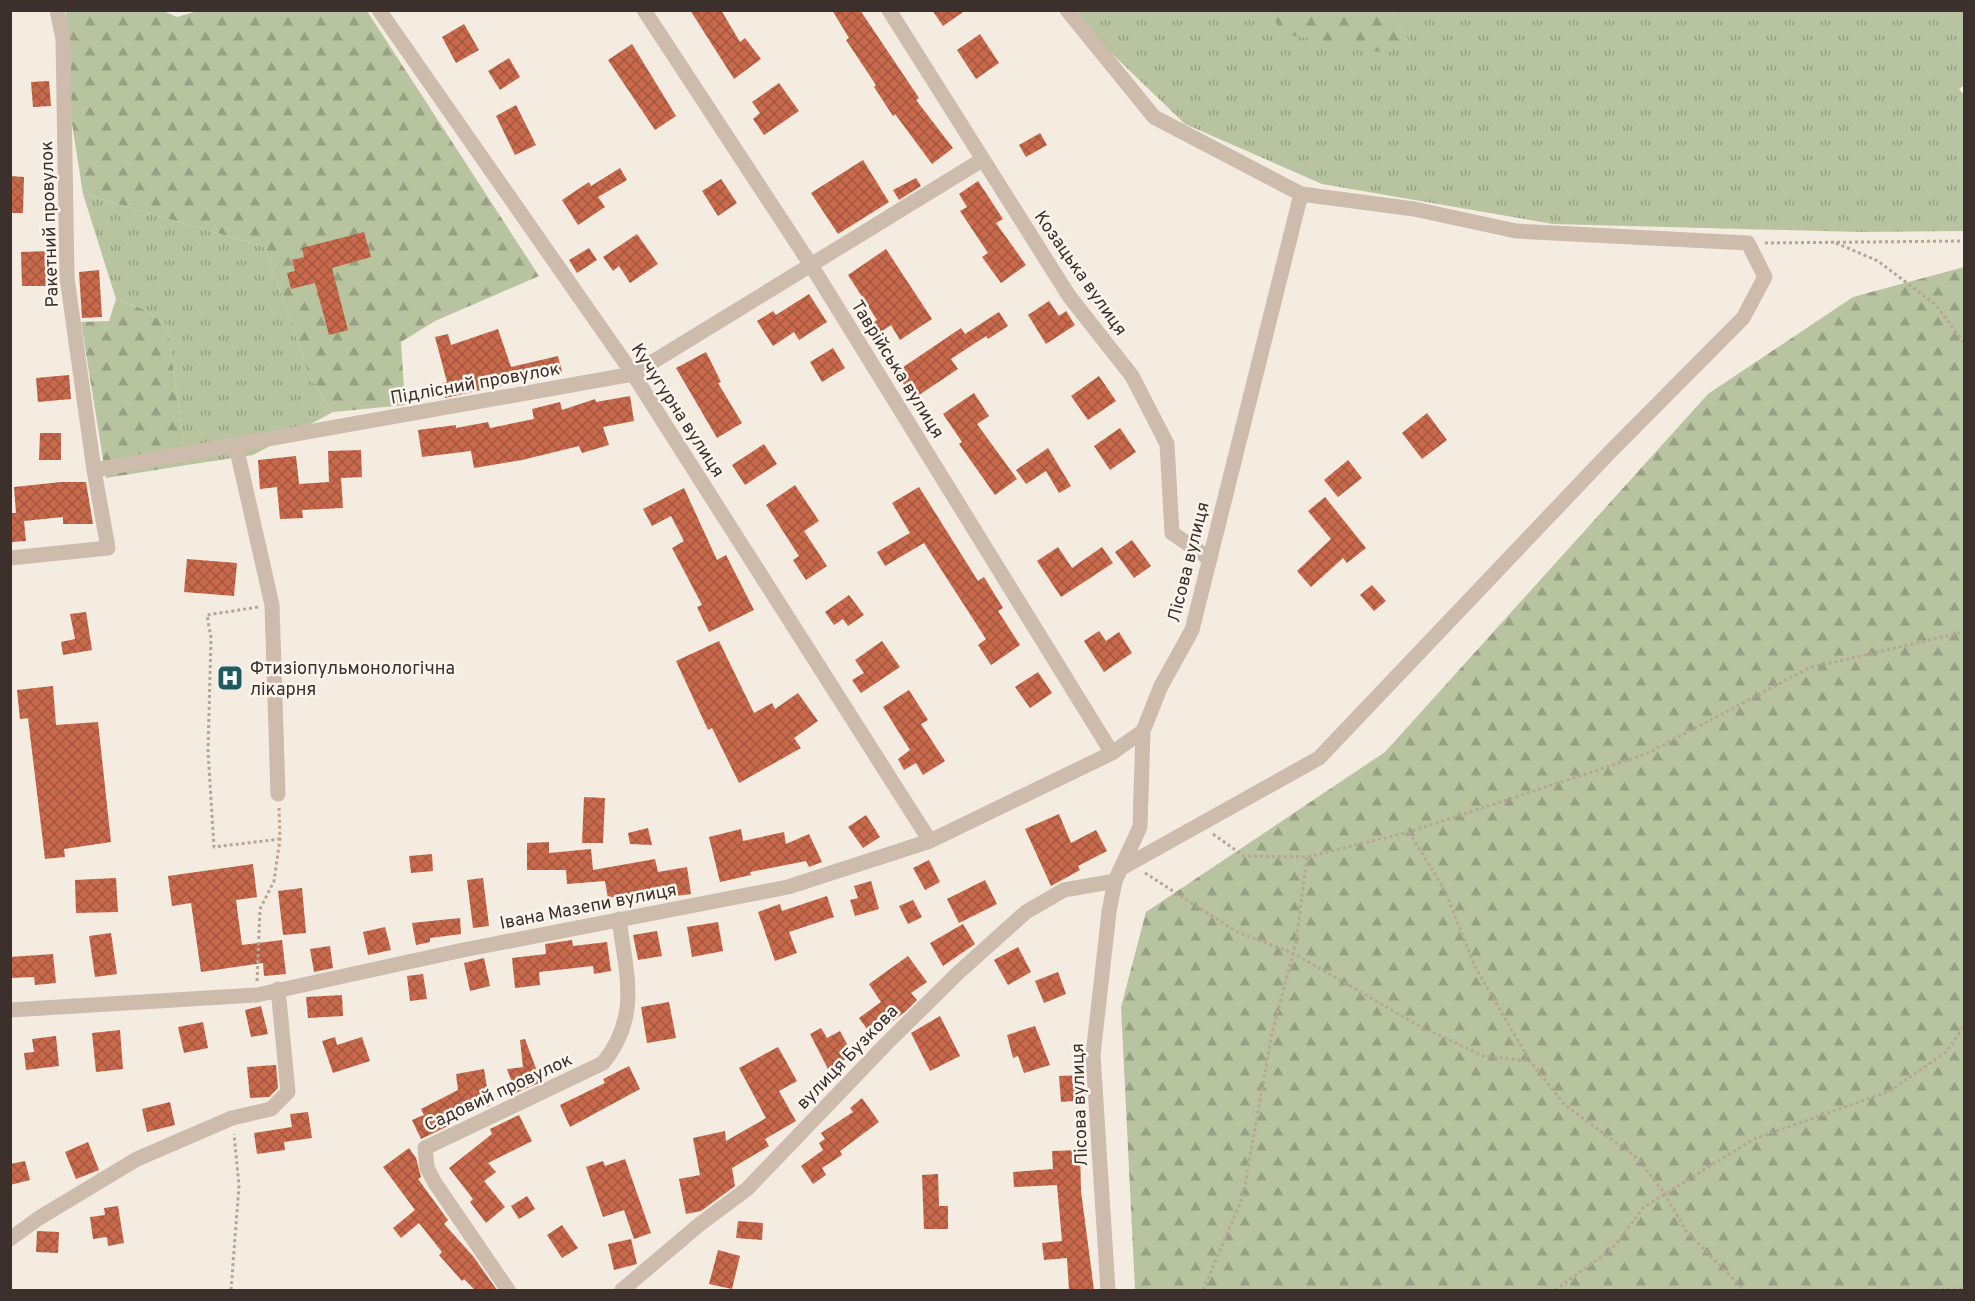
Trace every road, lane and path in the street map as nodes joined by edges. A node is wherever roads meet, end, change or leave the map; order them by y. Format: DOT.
graph roads {
  1 [pos="57,10"];
  2 [pos="644,10"];
  3 [pos="890,10"];
  4 [pos="1067,10"];
  5 [pos="385,13"];
  6 [pos="982,160"];
  7 [pos="1301,194"];
  8 [pos="1965,241"];
  9 [pos="1834,242"];
  10 [pos="1748,243"];
  11 [pos="811,265"];
  12 [pos="1965,343"];
  13 [pos="633,374"];
  14 [pos="236,446"];
  15 [pos="94,470"];
  16 [pos="10,558"];
  17 [pos="1210,559"];
  18 [pos="272,605"];
  19 [pos="1965,632"];
  20 [pos="1143,731"];
  21 [pos="1112,753"];
  22 [pos="278,794"];
  23 [pos="1200,825"];
  24 [pos="1409,832"];
  25 [pos="280,839"];
  26 [pos="930,841"];
  27 [pos="1307,857"];
  28 [pos="1122,871"];
  29 [pos="619,919"];
  30 [pos="1293,953"];
  31 [pos="278,989"];
  32 [pos="257,994"];
  33 [pos="10,1010"];
  34 [pos="1965,1026"];
  35 [pos="1530,1061"];
  36 [pos="232,1118"];
  37 [pos="1665,1194"];
  38 [pos="10,1239"];
  39 [pos="1965,1289"];
  40 [pos="231,1290"];
  41 [pos="508,1290"];
  42 [pos="622,1290"];
  43 [pos="1108,1290"];
  44 [pos="1203,1290"];
  45 [pos="1555,1290"];
  46 [pos="1744,1290"];
  47 [pos="1929,1290"];
  1 -- 15 [label="street, Ракетний провулок"];
  2 -- 11 [label="street, Таврійська вулиця"];
  3 -- 6 [label="street, Козацька вулиця"];
  4 -- 7 [label="street"];
  5 -- 13 [label="street, Кучугурна вулиця"];
  6 -- 11 [label="street, Підлісний провулок"];
  6 -- 17 [label="street, Козацька вулиця"];
  7 -- 10 [label="street"];
  7 -- 17 [label="street, Лісова вулиця"];
  8 -- 9 [label="path"];
  9 -- 10 [label="path"];
  9 -- 12 [label="path"];
  10 -- 23 [label="street, вулиця Бузкова"];
  11 -- 13 [label="street, Підлісний провулок"];
  11 -- 21 [label="street, Таврійська вулиця"];
  13 -- 14 [label="street, Підлісний провулок"];
  13 -- 26 [label="street, Кучугурна вулиця"];
  14 -- 15 [label="street, Підлісний провулок"];
  14 -- 18 [label="street"];
  15 -- 16 [label="street"];
  17 -- 20 [label="street, Лісова вулиця"];
  18 -- 22 [label="street"];
  18 -- 25 [label="path"];
  19 -- 24 [label="path"];
  20 -- 21 [label="street, Івана Мазепи вулиця"];
  20 -- 28 [label="street, Лісова вулиця"];
  21 -- 26 [label="street, Івана Мазепи вулиця"];
  22 -- 25 [label="path"];
  23 -- 27 [label="path"];
  23 -- 28 [label="street, вулиця Бузкова"];
  24 -- 27 [label="path"];
  24 -- 35 [label="path"];
  25 -- 32 [label="path"];
  26 -- 29 [label="street, Івана Мазепи вулиця"];
  27 -- 30 [label="path"];
  28 -- 30 [label="path"];
  28 -- 42 [label="street, вулиця Бузкова"];
  28 -- 43 [label="street, Лісова вулиця"];
  29 -- 31 [label="street, Івана Мазепи вулиця"];
  29 -- 41 [label="street, Садовий провулок"];
  30 -- 35 [label="path"];
  30 -- 44 [label="path"];
  31 -- 32 [label="street, Івана Мазепи вулиця"];
  31 -- 36 [label="street"];
  32 -- 33 [label="street, Івана Мазепи вулиця"];
  34 -- 37 [label="path"];
  35 -- 37 [label="path"];
  36 -- 38 [label="street"];
  36 -- 40 [label="path"];
  37 -- 45 [label="path"];
  37 -- 46 [label="path"];
  39 -- 47 [label="path"];
}
